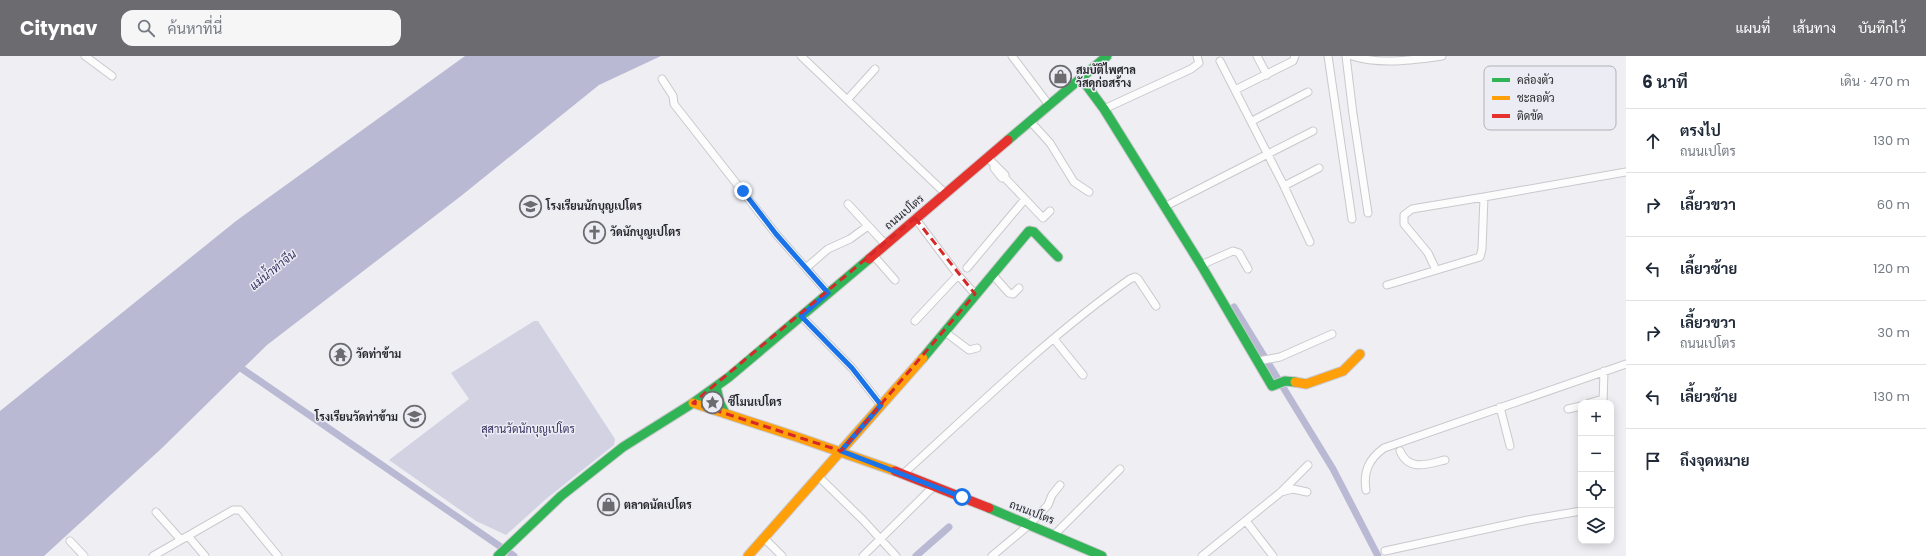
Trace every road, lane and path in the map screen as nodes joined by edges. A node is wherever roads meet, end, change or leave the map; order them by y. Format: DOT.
graph roads {
  1 [pos="85,56"];
  2 [pos="801,56"];
  3 [pos="1012,56"];
  4 [pos="1107,56"];
  5 [pos="1197,56"];
  6 [pos="1257,56"];
  7 [pos="1295,56"];
  8 [pos="1328,56"];
  9 [pos="1346,56"];
  10 [pos="1352,56"];
  11 [pos="1442,56"];
  12 [pos="1382,59"];
  13 [pos="1220,61"];
  14 [pos="875,69"];
  15 [pos="1267,75"];
  16 [pos="112,76"];
  17 [pos="1081,78"];
  18 [pos="662,79"];
  19 [pos="1235,90"];
  20 [pos="1308,92"];
  21 [pos="847,100"];
  22 [pos="1049,105"];
  23 [pos="1104,109"];
  24 [pos="1030,121"];
  25 [pos="1252,121"];
  26 [pos="1313,131"];
  27 [pos="1267,154"];
  28 [pos="987,157"];
  29 [pos="1318,168"];
  30 [pos="1626,172"];
  31 [pos="1284,186"];
  32 [pos="1089,192"];
  33 [pos="945,193"];
  34 [pos="1484,197"];
  35 [pos="1025,199"];
  36 [pos="848,204"];
  37 [pos="1164,207"];
  38 [pos="1050,211"];
  39 [pos="1368,213"];
  40 [pos="915,218"];
  41 [pos="1352,219"];
  42 [pos="868,226"];
  43 [pos="1310,242"];
  44 [pos="885,244"];
  45 [pos="873,255"];
  46 [pos="1058,257"];
  47 [pos="1201,265"];
  48 [pos="806,268"];
  49 [pos="967,268"];
  50 [pos="1248,269"];
  51 [pos="1436,270"];
  52 [pos="992,274"];
  53 [pos="958,275"];
  54 [pos="895,280"];
  55 [pos="1387,285"];
  56 [pos="1019,288"];
  57 [pos="828,293"];
  58 [pos="975,294"];
  59 [pos="1156,306"];
  60 [pos="801,316"];
  61 [pos="915,321"];
  62 [pos="945,332"];
  63 [pos="1332,334"];
  64 [pos="1054,339"];
  65 [pos="977,348"];
  66 [pos="1360,354"];
  67 [pos="1259,361"];
  68 [pos="1626,364"];
  69 [pos="1604,371"];
  70 [pos="1084,375"];
  71 [pos="716,387"];
  72 [pos="1603,400"];
  73 [pos="694,403"];
  74 [pos="881,405"];
  75 [pos="1500,407"];
  76 [pos="1578,407"];
  77 [pos="1568,410"];
  78 [pos="725,413"];
  79 [pos="1399,446"];
  80 [pos="1510,446"];
  81 [pos="841,451"];
  82 [pos="1445,460"];
  83 [pos="1308,465"];
  84 [pos="1120,469"];
  85 [pos="902,475"];
  86 [pos="819,477"];
  87 [pos="1060,485"];
  88 [pos="933,487"];
  89 [pos="1366,490"];
  90 [pos="1281,492"];
  91 [pos="1307,492"];
  92 [pos="156,512"];
  93 [pos="1578,512"];
  94 [pos="1246,521"];
  95 [pos="1029,525"];
  96 [pos="1055,534"];
  97 [pos="185,538"];
  98 [pos="764,538"];
  99 [pos="881,540"];
  100 [pos="70,541"];
  101 [pos="1385,551"];
  102 [pos="84,556"];
  103 [pos="153,556"];
  104 [pos="205,556"];
  105 [pos="278,556"];
  106 [pos="498,556"];
  107 [pos="748,556"];
  108 [pos="782,556"];
  109 [pos="863,556"];
  110 [pos="896,556"];
  111 [pos="992,556"];
  112 [pos="1102,556"];
  113 [pos="1202,556"];
  114 [pos="1273,556"];
  1 -- 16 [label="street"];
  2 -- 21 [label="street"];
  3 -- 22 [label="street"];
  4 -- 17 [label="street, ถนนเปโตร"];
  5 -- 23 [label="street"];
  6 -- 15 [label="street"];
  7 -- 15 [label="street"];
  8 -- 41 [label="street"];
  9 -- 39 [label="street"];
  10 -- 12 [label="street"];
  11 -- 12 [label="street"];
  13 -- 19 [label="street"];
  14 -- 21 [label="street"];
  15 -- 19 [label="street"];
  17 -- 22 [label="street, ถนนเปโตร"];
  17 -- 23 [label="street"];
  18 -- 48 [label="street"];
  19 -- 25 [label="street"];
  20 -- 25 [label="street"];
  21 -- 33 [label="street"];
  22 -- 24 [label="street, ถนนเปโตร"];
  23 -- 37 [label="street"];
  24 -- 28 [label="street, ถนนเปโตร"];
  24 -- 32 [label="street"];
  25 -- 27 [label="street"];
  26 -- 27 [label="street"];
  27 -- 31 [label="street"];
  27 -- 37 [label="street"];
  28 -- 33 [label="street, ถนนเปโตร"];
  28 -- 35 [label="street"];
  29 -- 31 [label="street"];
  30 -- 34 [label="street"];
  31 -- 43 [label="street"];
  33 -- 40 [label="street, ถนนเปโตร"];
  34 -- 51 [label="street"];
  34 -- 51 [label="street"];
  35 -- 38 [label="street"];
  35 -- 49 [label="street"];
  36 -- 42 [label="street"];
  37 -- 47 [label="street"];
  40 -- 44 [label="street, ถนนเปโตร"];
  40 -- 53 [label="street"];
  42 -- 44 [label="street"];
  42 -- 48 [label="street"];
  44 -- 45 [label="street, ถนนเปโตร"];
  45 -- 54 [label="street"];
  45 -- 57 [label="street, ถนนเปโตร"];
  46 -- 52 [label="street"];
  47 -- 50 [label="street"];
  47 -- 67 [label="street"];
  48 -- 57 [label="street"];
  51 -- 55 [label="street"];
  52 -- 56 [label="street"];
  52 -- 58 [label="street"];
  53 -- 58 [label="street"];
  53 -- 61 [label="street"];
  57 -- 60 [label="street, ถนนเปโตร"];
  58 -- 62 [label="street"];
  59 -- 64 [label="street"];
  60 -- 71 [label="street, ถนนเปโตร"];
  60 -- 74 [label="street"];
  62 -- 65 [label="street"];
  62 -- 74 [label="street"];
  63 -- 67 [label="street"];
  64 -- 70 [label="street"];
  64 -- 85 [label="street"];
  66 -- 67 [label="street"];
  68 -- 69 [label="street"];
  69 -- 72 [label="street"];
  69 -- 75 [label="street"];
  71 -- 73 [label="street, ถนนเปโตร"];
  71 -- 78 [label="street"];
  73 -- 78 [label="street, ถนนเปโตร"];
  73 -- 106 [label="street"];
  74 -- 81 [label="street"];
  75 -- 79 [label="street"];
  75 -- 80 [label="street"];
  76 -- 77 [label="street"];
  78 -- 81 [label="street, ถนนเปโตร"];
  79 -- 82 [label="street"];
  79 -- 89 [label="street"];
  81 -- 85 [label="street, ถนนเปโตร"];
  81 -- 86 [label="street"];
  83 -- 90 [label="street"];
  84 -- 96 [label="street"];
  85 -- 88 [label="street, ถนนเปโตร"];
  86 -- 98 [label="street"];
  86 -- 99 [label="street"];
  87 -- 95 [label="street"];
  88 -- 95 [label="street, ถนนเปโตร"];
  88 -- 99 [label="street"];
  90 -- 91 [label="street"];
  90 -- 94 [label="street"];
  92 -- 97 [label="street"];
  93 -- 101 [label="street"];
  94 -- 113 [label="street"];
  94 -- 114 [label="street"];
  95 -- 96 [label="street, ถนนเปโตร"];
  95 -- 111 [label="street"];
  96 -- 112 [label="street, ถนนเปโตร"];
  97 -- 103 [label="street"];
  97 -- 104 [label="street"];
  97 -- 105 [label="street"];
  98 -- 107 [label="street"];
  98 -- 108 [label="street"];
  99 -- 109 [label="street"];
  99 -- 110 [label="street"];
  100 -- 102 [label="street"];
}
